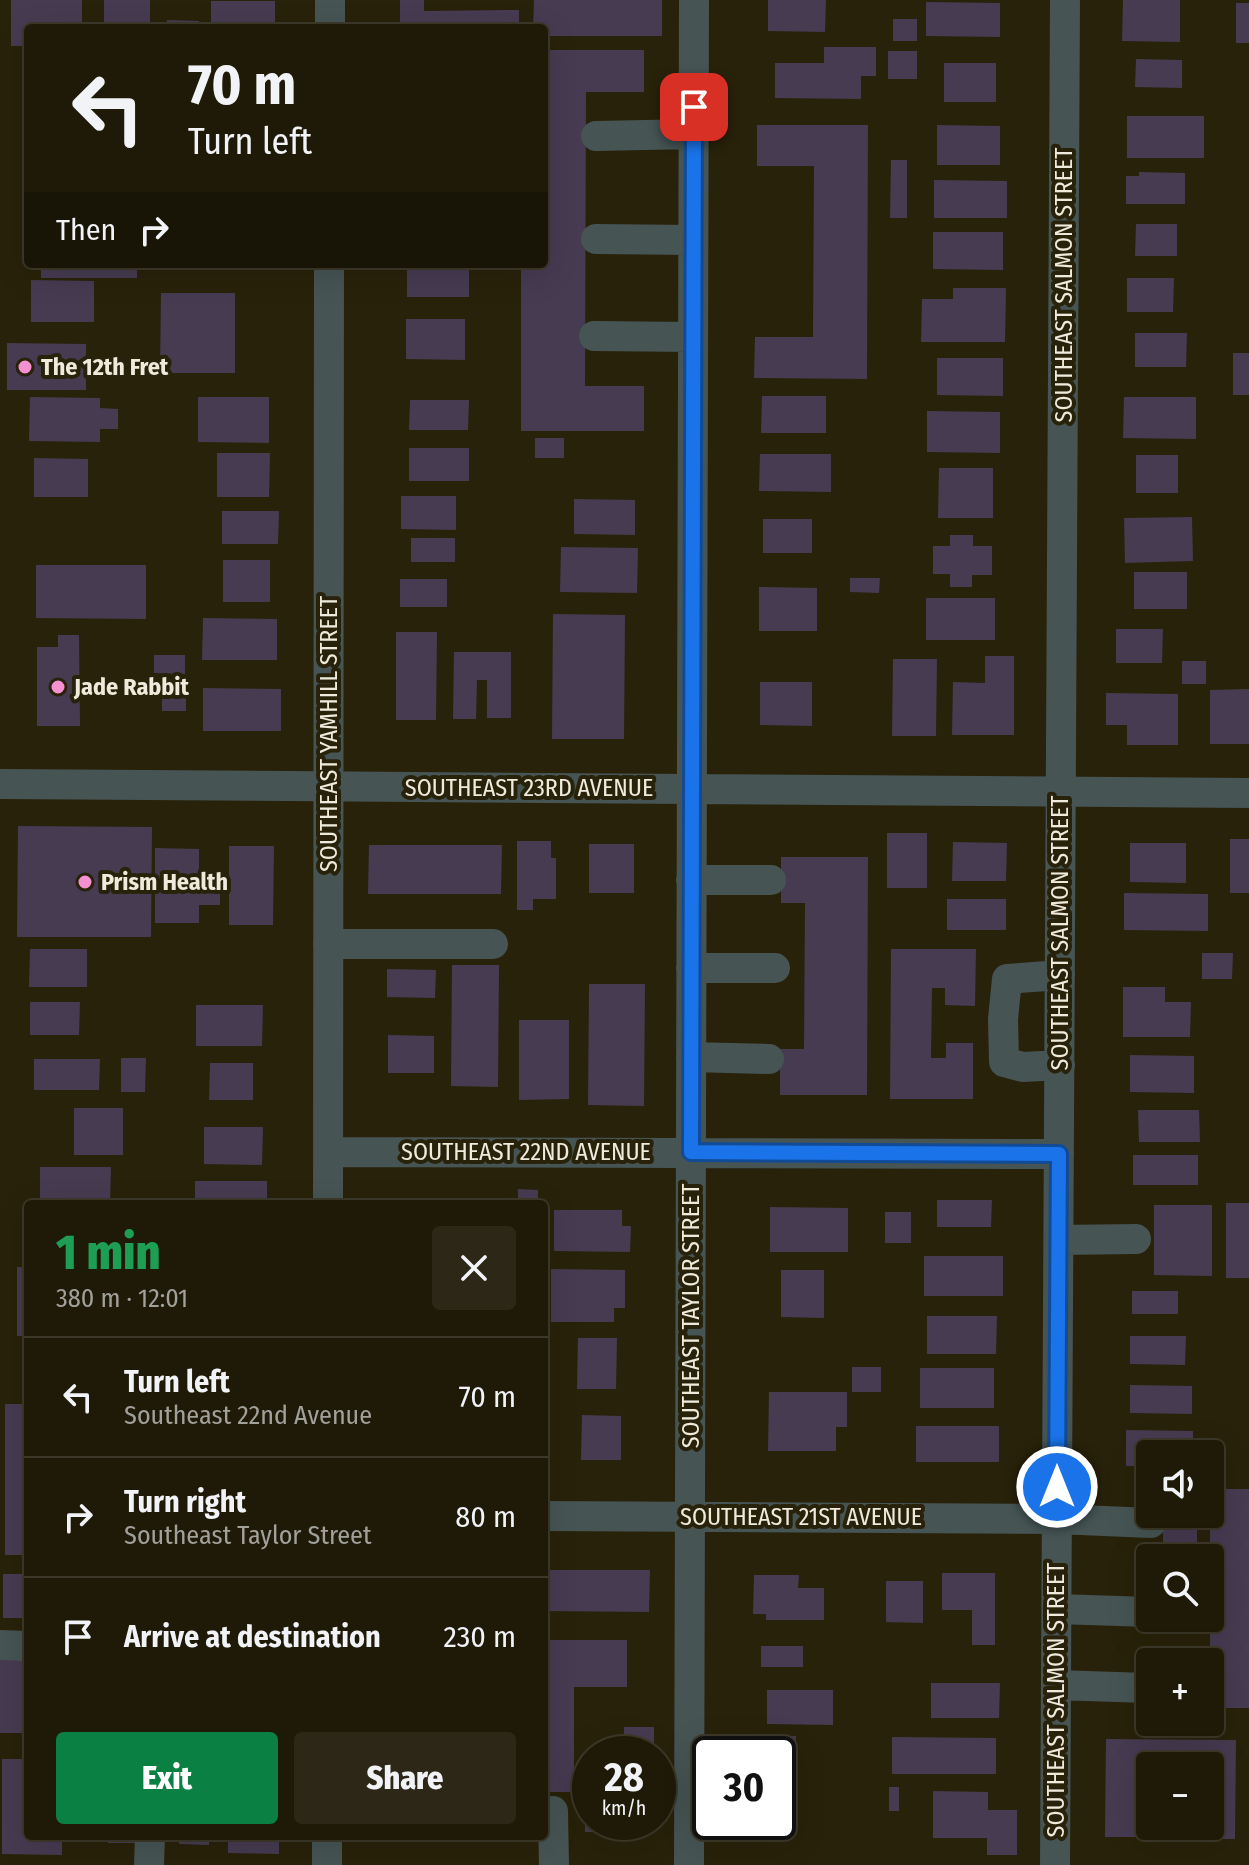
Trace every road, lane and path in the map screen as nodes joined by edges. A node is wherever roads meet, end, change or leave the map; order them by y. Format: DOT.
graph roads {
  1 [pos="330,0"];
  2 [pos="694,0"];
  3 [pos="1065,0"];
  4 [pos="330,24"];
  5 [pos="694,134"];
  6 [pos="596,136"];
  7 [pos="596,239"];
  8 [pos="693,240"];
  9 [pos="329,268"];
  10 [pos="594,336"];
  11 [pos="693,337"];
  12 [pos="0,784"];
  13 [pos="328,787"];
  14 [pos="692,789"];
  15 [pos="1061,790"];
  16 [pos="1249,793"];
  17 [pos="691,880"];
  18 [pos="771,880"];
  19 [pos="328,944"];
  20 [pos="493,944"];
  21 [pos="691,968"];
  22 [pos="775,968"];
  23 [pos="1060,975"];
  24 [pos="691,1057"];
  25 [pos="769,1059"];
  26 [pos="1060,1065"];
  27 [pos="328,1152"];
  28 [pos="691,1152"];
  29 [pos="1059,1154"];
  30 [pos="328,1200"];
  31 [pos="1136,1239"];
  32 [pos="1059,1240"];
  33 [pos="548,1516"];
  34 [pos="690,1516"];
  35 [pos="1057,1519"];
  36 [pos="1136,1522"];
  37 [pos="1057,1609"];
  38 [pos="1136,1612"];
  39 [pos="0,1645"];
  40 [pos="24,1646"];
  41 [pos="1056,1685"];
  42 [pos="1136,1688"];
  43 [pos="553,1811"];
  44 [pos="150,1840"];
  45 [pos="327,1840"];
  46 [pos="149,1865"];
  47 [pos="327,1865"];
  48 [pos="554,1865"];
  49 [pos="689,1865"];
  50 [pos="1055,1865"];
  1 -- 4 [label="street"];
  2 -- 5 [label="street, SOUTHEAST TAYLOR STREET"];
  3 -- 15 [label="street, SOUTHEAST SALMON STREET"];
  5 -- 6 [label="street"];
  5 -- 8 [label="street, SOUTHEAST TAYLOR STREET"];
  7 -- 8 [label="street"];
  8 -- 11 [label="street, SOUTHEAST TAYLOR STREET"];
  9 -- 13 [label="street, SOUTHEAST YAMHILL STREET"];
  10 -- 11 [label="street"];
  11 -- 14 [label="street, SOUTHEAST TAYLOR STREET"];
  12 -- 13 [label="street, SOUTHEAST 23RD AVENUE"];
  13 -- 14 [label="street, SOUTHEAST 23RD AVENUE"];
  13 -- 19 [label="street, SOUTHEAST YAMHILL STREET"];
  14 -- 15 [label="street, SOUTHEAST 23RD AVENUE"];
  14 -- 17 [label="street, SOUTHEAST TAYLOR STREET"];
  15 -- 16 [label="street, SOUTHEAST 23RD AVENUE"];
  15 -- 23 [label="street, SOUTHEAST SALMON STREET"];
  17 -- 18 [label="street"];
  17 -- 21 [label="street, SOUTHEAST TAYLOR STREET"];
  19 -- 20 [label="street"];
  19 -- 27 [label="street, SOUTHEAST YAMHILL STREET"];
  21 -- 22 [label="street"];
  21 -- 24 [label="street, SOUTHEAST TAYLOR STREET"];
  23 -- 26 [label="street, SOUTHEAST SALMON STREET"];
  23 -- 26 [label="street"];
  24 -- 25 [label="street"];
  24 -- 28 [label="street, SOUTHEAST TAYLOR STREET"];
  26 -- 29 [label="street, SOUTHEAST SALMON STREET"];
  27 -- 28 [label="street, SOUTHEAST 22ND AVENUE"];
  27 -- 30 [label="street, SOUTHEAST YAMHILL STREET"];
  28 -- 29 [label="street, SOUTHEAST 22ND AVENUE"];
  28 -- 34 [label="street, SOUTHEAST TAYLOR STREET"];
  29 -- 32 [label="street, SOUTHEAST SALMON STREET"];
  31 -- 32 [label="street"];
  32 -- 35 [label="street, SOUTHEAST SALMON STREET"];
  33 -- 34 [label="street, SOUTHEAST 21ST AVENUE"];
  34 -- 35 [label="street, SOUTHEAST 21ST AVENUE"];
  34 -- 49 [label="street, SOUTHEAST TAYLOR STREET"];
  35 -- 36 [label="street, SOUTHEAST 21ST AVENUE"];
  35 -- 37 [label="street, SOUTHEAST SALMON STREET"];
  37 -- 38 [label="street"];
  37 -- 41 [label="street, SOUTHEAST SALMON STREET"];
  39 -- 40 [label="street"];
  41 -- 42 [label="street"];
  41 -- 50 [label="street, SOUTHEAST SALMON STREET"];
  43 -- 48 [label="street"];
  44 -- 46 [label="street"];
  45 -- 47 [label="street"];
}
